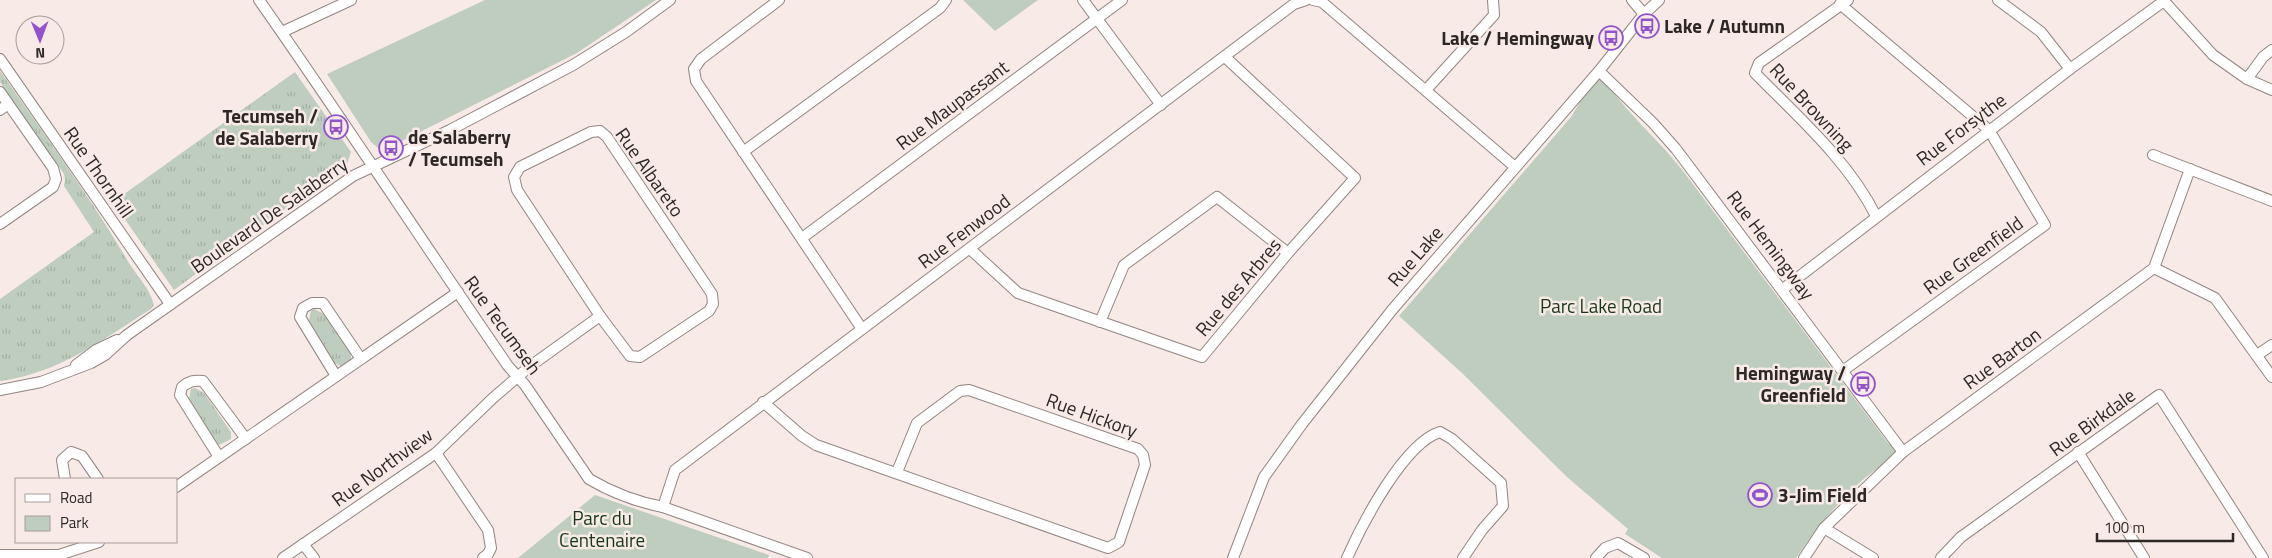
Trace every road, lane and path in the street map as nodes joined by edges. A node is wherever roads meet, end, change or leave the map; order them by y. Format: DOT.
graph roads {
  1 [pos="259,0"];
  2 [pos="351,0"];
  3 [pos="670,0"];
  4 [pos="779,0"];
  5 [pos="946,0"];
  6 [pos="1083,0"];
  7 [pos="1122,0"];
  8 [pos="1306,0"];
  9 [pos="1313,0"];
  10 [pos="1493,0"];
  11 [pos="1632,0"];
  12 [pos="1660,0"];
  13 [pos="1998,0"];
  14 [pos="2163,0"];
  15 [pos="1844,2"];
  16 [pos="1644,14"];
  17 [pos="1098,19"];
  18 [pos="282,32"];
  19 [pos="2272,50"];
  20 [pos="1225,57"];
  21 [pos="0,59"];
  22 [pos="2070,69"];
  23 [pos="1599,71"];
  24 [pos="2247,79"];
  25 [pos="1426,90"];
  26 [pos="2272,90"];
  27 [pos="0,92"];
  28 [pos="1161,105"];
  29 [pos="4,107"];
  30 [pos="1989,130"];
  31 [pos="743,152"];
  32 [pos="2153,155"];
  33 [pos="374,167"];
  34 [pos="1515,167"];
  35 [pos="2190,169"];
  36 [pos="2272,201"];
  37 [pos="1876,216"];
  38 [pos="0,224"];
  39 [pos="802,238"];
  40 [pos="970,249"];
  41 [pos="1288,253"];
  42 [pos="2154,268"];
  43 [pos="1782,289"];
  44 [pos="458,292"];
  45 [pos="170,304"];
  46 [pos="600,316"];
  47 [pos="1100,322"];
  48 [pos="862,329"];
  49 [pos="2272,344"];
  50 [pos="2257,355"];
  51 [pos="361,359"];
  52 [pos="1844,370"];
  53 [pos="336,376"];
  54 [pos="517,376"];
  55 [pos="2272,378"];
  56 [pos="0,390"];
  57 [pos="763,402"];
  58 [pos="246,439"];
  59 [pos="1904,452"];
  60 [pos="2078,452"];
  61 [pos="436,453"];
  62 [pos="219,457"];
  63 [pos="897,472"];
  64 [pos="65,478"];
  65 [pos="97,478"];
  66 [pos="178,486"];
  67 [pos="662,507"];
  68 [pos="1824,528"];
  69 [pos="93,543"];
  70 [pos="304,544"];
  71 [pos="78,546"];
  72 [pos="0,555"];
  73 [pos="283,558"];
  74 [pos="314,558"];
  75 [pos="483,558"];
  76 [pos="807,558"];
  77 [pos="1233,558"];
  78 [pos="1347,558"];
  79 [pos="1463,558"];
  80 [pos="1596,558"];
  81 [pos="1644,558"];
  82 [pos="1804,558"];
  83 [pos="1873,558"];
  84 [pos="1940,558"];
  85 [pos="2144,558"];
  86 [pos="2263,558"];
  1 -- 18 [label="street, Rue Tecumseh"];
  2 -- 18 [label="street"];
  3 -- 33 [label="street, Boulevard De Salaberry"];
  4 -- 31 [label="street"];
  5 -- 31 [label="street"];
  6 -- 17 [label="street"];
  7 -- 17 [label="street, Rue Maupassant"];
  8 -- 20 [label="street, Rue Fenwood"];
  9 -- 25 [label="street"];
  10 -- 25 [label="street"];
  11 -- 16 [label="street"];
  12 -- 16 [label="street, Rue Lake"];
  13 -- 22 [label="street"];
  14 -- 22 [label="street, Rue Forsythe"];
  14 -- 24 [label="street"];
  15 -- 30 [label="street, Rue Greenfield"];
  15 -- 37 [label="street, Rue Browning"];
  16 -- 23 [label="street, Rue Lake"];
  17 -- 28 [label="street"];
  17 -- 39 [label="street, Rue Maupassant"];
  18 -- 33 [label="street, Rue Tecumseh"];
  19 -- 24 [label="street"];
  20 -- 28 [label="street, Rue Fenwood"];
  20 -- 41 [label="street, Rue des Arbres"];
  21 -- 45 [label="street, Rue Thornhill"];
  22 -- 30 [label="street, Rue Forsythe"];
  23 -- 34 [label="street, Rue Lake"];
  23 -- 43 [label="street, Rue Hemingway"];
  24 -- 26 [label="street"];
  25 -- 34 [label="street"];
  27 -- 29 [label="street"];
  28 -- 40 [label="street, Rue Fenwood"];
  29 -- 38 [label="street"];
  30 -- 37 [label="street, Rue Forsythe"];
  30 -- 52 [label="street, Rue Greenfield"];
  31 -- 39 [label="street"];
  32 -- 35 [label="street"];
  33 -- 44 [label="street, Rue Tecumseh"];
  33 -- 45 [label="street, Boulevard De Salaberry"];
  34 -- 77 [label="street, Rue Lake"];
  35 -- 36 [label="street"];
  35 -- 42 [label="street"];
  37 -- 43 [label="street, Rue Forsythe"];
  39 -- 48 [label="street"];
  40 -- 47 [label="street, Rue des Arbres"];
  40 -- 48 [label="street, Rue Fenwood"];
  41 -- 47 [label="street, Rue des Arbres"];
  41 -- 47 [label="street"];
  42 -- 50 [label="street"];
  42 -- 59 [label="street, Rue Barton"];
  43 -- 52 [label="street, Rue Hemingway"];
  44 -- 51 [label="street"];
  44 -- 54 [label="street, Rue Tecumseh"];
  45 -- 56 [label="street, Boulevard De Salaberry"];
  46 -- 46 [label="street, Rue Albareto"];
  46 -- 54 [label="street"];
  48 -- 57 [label="street, Rue Fenwood"];
  49 -- 50 [label="street"];
  50 -- 55 [label="street"];
  51 -- 53 [label="street"];
  51 -- 53 [label="street"];
  52 -- 59 [label="street, Rue Hemingway"];
  53 -- 58 [label="street"];
  54 -- 61 [label="street, Rue Northview"];
  54 -- 67 [label="street, Rue Tecumseh"];
  57 -- 63 [label="street, Rue Hickory"];
  57 -- 67 [label="street, Rue Fenwood"];
  58 -- 62 [label="street"];
  58 -- 62 [label="street"];
  59 -- 68 [label="street, Rue Barton"];
  60 -- 84 [label="street, Rue Birkdale"];
  60 -- 85 [label="street"];
  60 -- 86 [label="street, Rue Birkdale"];
  61 -- 70 [label="street, Rue Northview"];
  61 -- 75 [label="street"];
  62 -- 66 [label="street"];
  63 -- 63 [label="street, Rue Hickory"];
  64 -- 65 [label="street"];
  67 -- 76 [label="street, Rue Tecumseh"];
  68 -- 82 [label="street, Rue Barton"];
  68 -- 83 [label="street"];
  69 -- 71 [label="street"];
  70 -- 73 [label="street, Rue Northview"];
  70 -- 74 [label="street"];
  71 -- 72 [label="street"];
  78 -- 79 [label="street"];
  80 -- 81 [label="street"];
}
